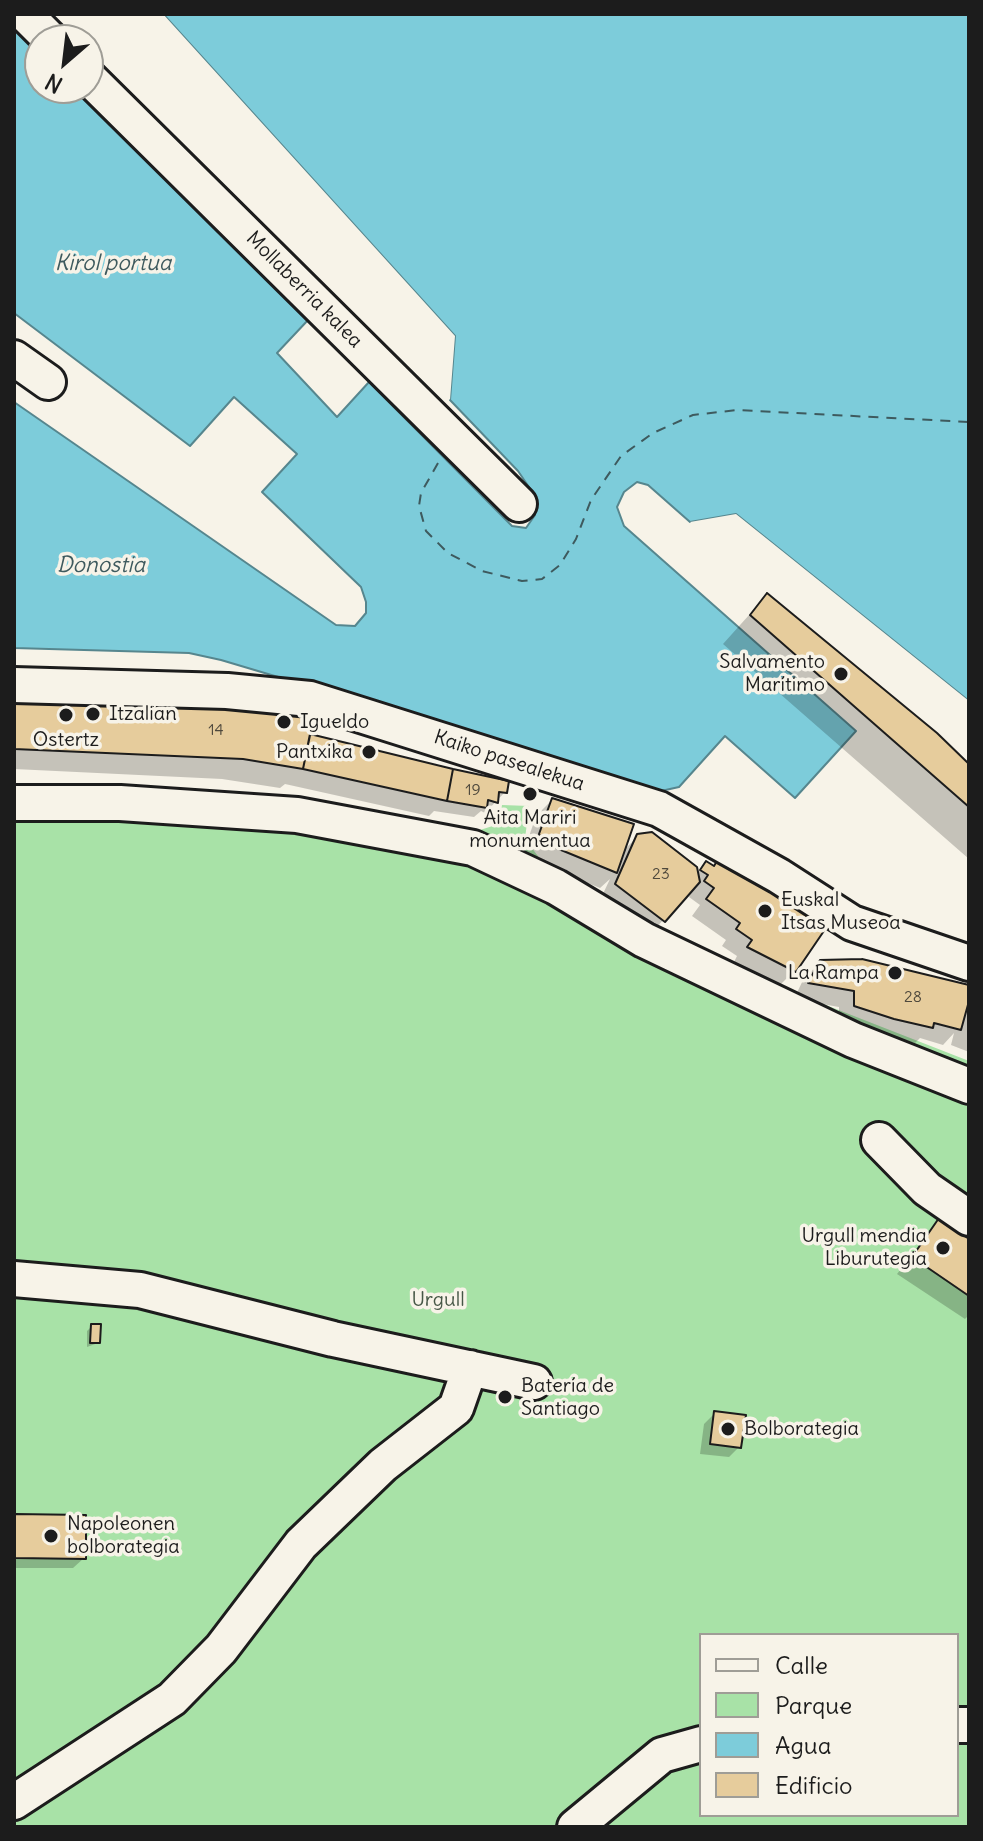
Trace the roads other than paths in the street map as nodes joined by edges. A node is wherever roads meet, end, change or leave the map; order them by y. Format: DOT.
graph roads {
  1 [pos="104,93"];
  2 [pos="14,358"];
  3 [pos="392,376"];
  4 [pos="48,382"];
  5 [pos="414,421"];
  6 [pos="519,504"];
  7 [pos="14,685"];
  8 [pos="14,803"];
  9 [pos="969,963"];
  10 [pos="969,1086"];
  11 [pos="879,1140"];
  12 [pos="969,1218"];
  13 [pos="14,1279"];
  14 [pos="470,1368"];
  15 [pos="534,1382"];
  16 [pos="699,1745"];
  17 [pos="14,1802"];
  18 [pos="575,1827"];
  1 -- 3 [label="street, Mollaberria kalea"];
  2 -- 4 [label="street"];
  3 -- 5 [label="street"];
  3 -- 6 [label="street, Mollaberria kalea"];
  7 -- 9 [label="street, Kaiko pasealekua"];
  8 -- 10 [label="street"];
  11 -- 12 [label="street"];
  13 -- 14 [label="street"];
  14 -- 15 [label="street"];
  14 -- 17 [label="street"];
  16 -- 18 [label="street"];
}
